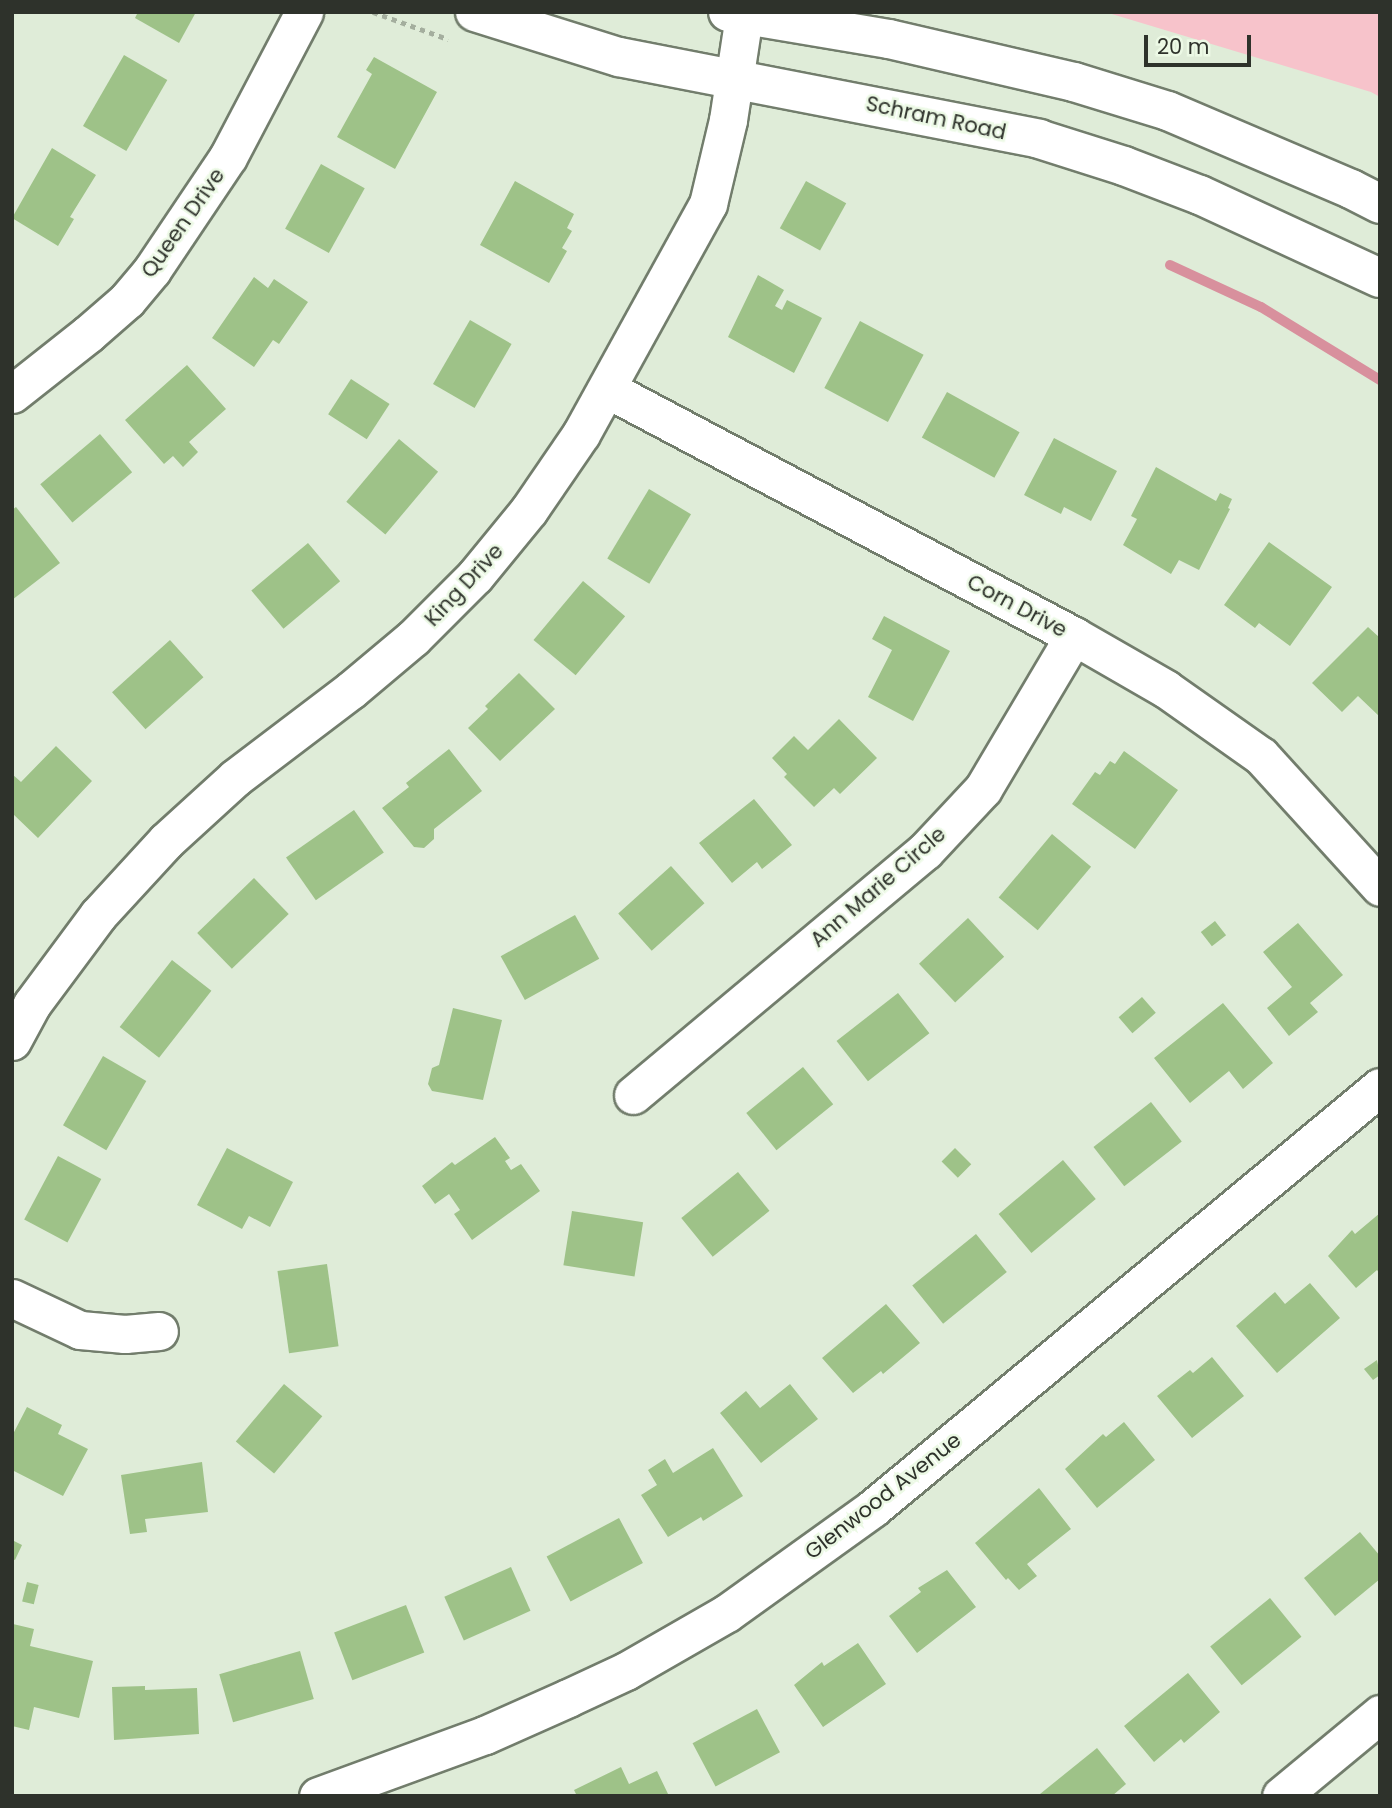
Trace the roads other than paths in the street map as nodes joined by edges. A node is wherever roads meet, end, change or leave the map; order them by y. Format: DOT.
graph roads {
  1 [pos="304,12"];
  2 [pos="736,14"];
  3 [pos="463,26"];
  4 [pos="734,80"];
  5 [pos="1380,204"];
  6 [pos="1380,278"];
  7 [pos="607,389"];
  8 [pos="13,391"];
  9 [pos="1074,636"];
  10 [pos="1380,887"];
  11 [pos="12,1041"];
  12 [pos="1380,1087"];
  13 [pos="634,1095"];
  14 [pos="12,1298"];
  15 [pos="159,1331"];
  16 [pos="1380,1714"];
  17 [pos="318,1796"];
  18 [pos="1281,1796"];
  1 -- 8 [label="street, Queen Drive"];
  2 -- 4 [label="street, King Drive"];
  2 -- 5 [label="main road"];
  3 -- 4 [label="main road, Schram Road"];
  4 -- 6 [label="main road, Schram Road"];
  4 -- 7 [label="street, King Drive"];
  7 -- 9 [label="street, Corn Drive"];
  7 -- 11 [label="street, King Drive"];
  9 -- 10 [label="street, Corn Drive"];
  9 -- 13 [label="street, Ann Marie Circle"];
  12 -- 17 [label="street, Glenwood Avenue"];
  14 -- 15 [label="street"];
  16 -- 18 [label="street"];
}
